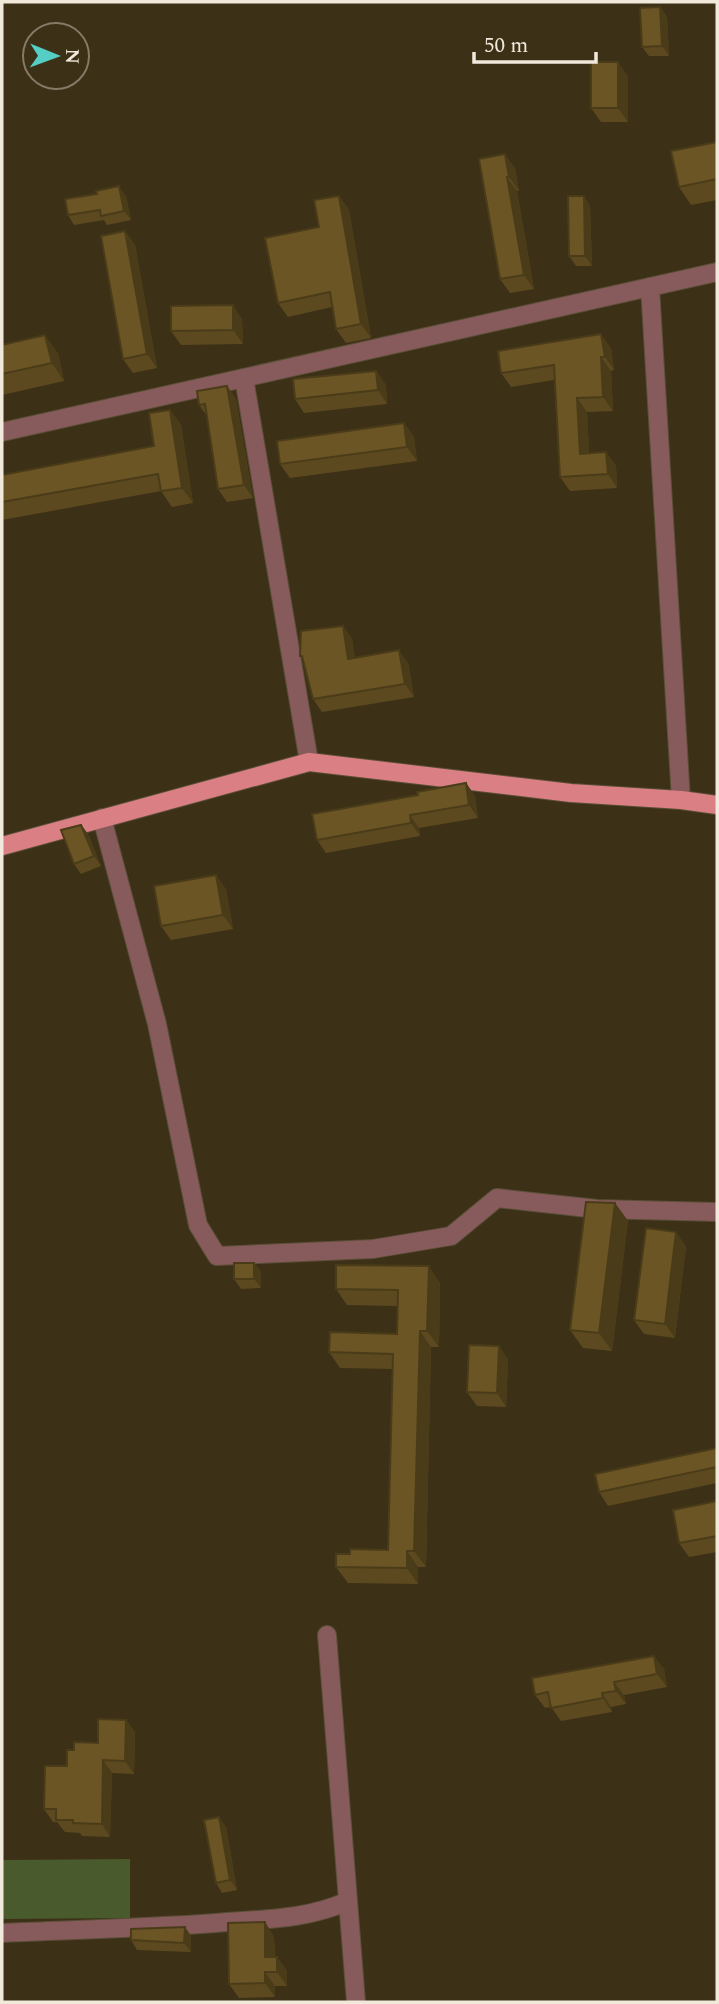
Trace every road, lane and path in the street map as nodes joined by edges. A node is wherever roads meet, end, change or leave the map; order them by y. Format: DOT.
graph roads {
  1 [pos="717,272"];
  2 [pos="650,287"];
  3 [pos="244,379"];
  4 [pos="2,432"];
  5 [pos="309,762"];
  6 [pos="681,800"];
  7 [pos="717,805"];
  8 [pos="102,818"];
  9 [pos="2,846"];
  10 [pos="717,1212"];
  11 [pos="327,1635"];
  12 [pos="348,1901"];
  13 [pos="2,1933"];
  14 [pos="356,2002"];
  1 -- 2 [label="street"];
  2 -- 3 [label="street"];
  2 -- 6 [label="street"];
  3 -- 4 [label="street"];
  3 -- 5 [label="street"];
  5 -- 6 [label="main road"];
  5 -- 8 [label="main road"];
  6 -- 7 [label="main road"];
  8 -- 9 [label="main road"];
  8 -- 10 [label="street"];
  11 -- 12 [label="street"];
  12 -- 13 [label="street"];
  12 -- 14 [label="street"];
}
